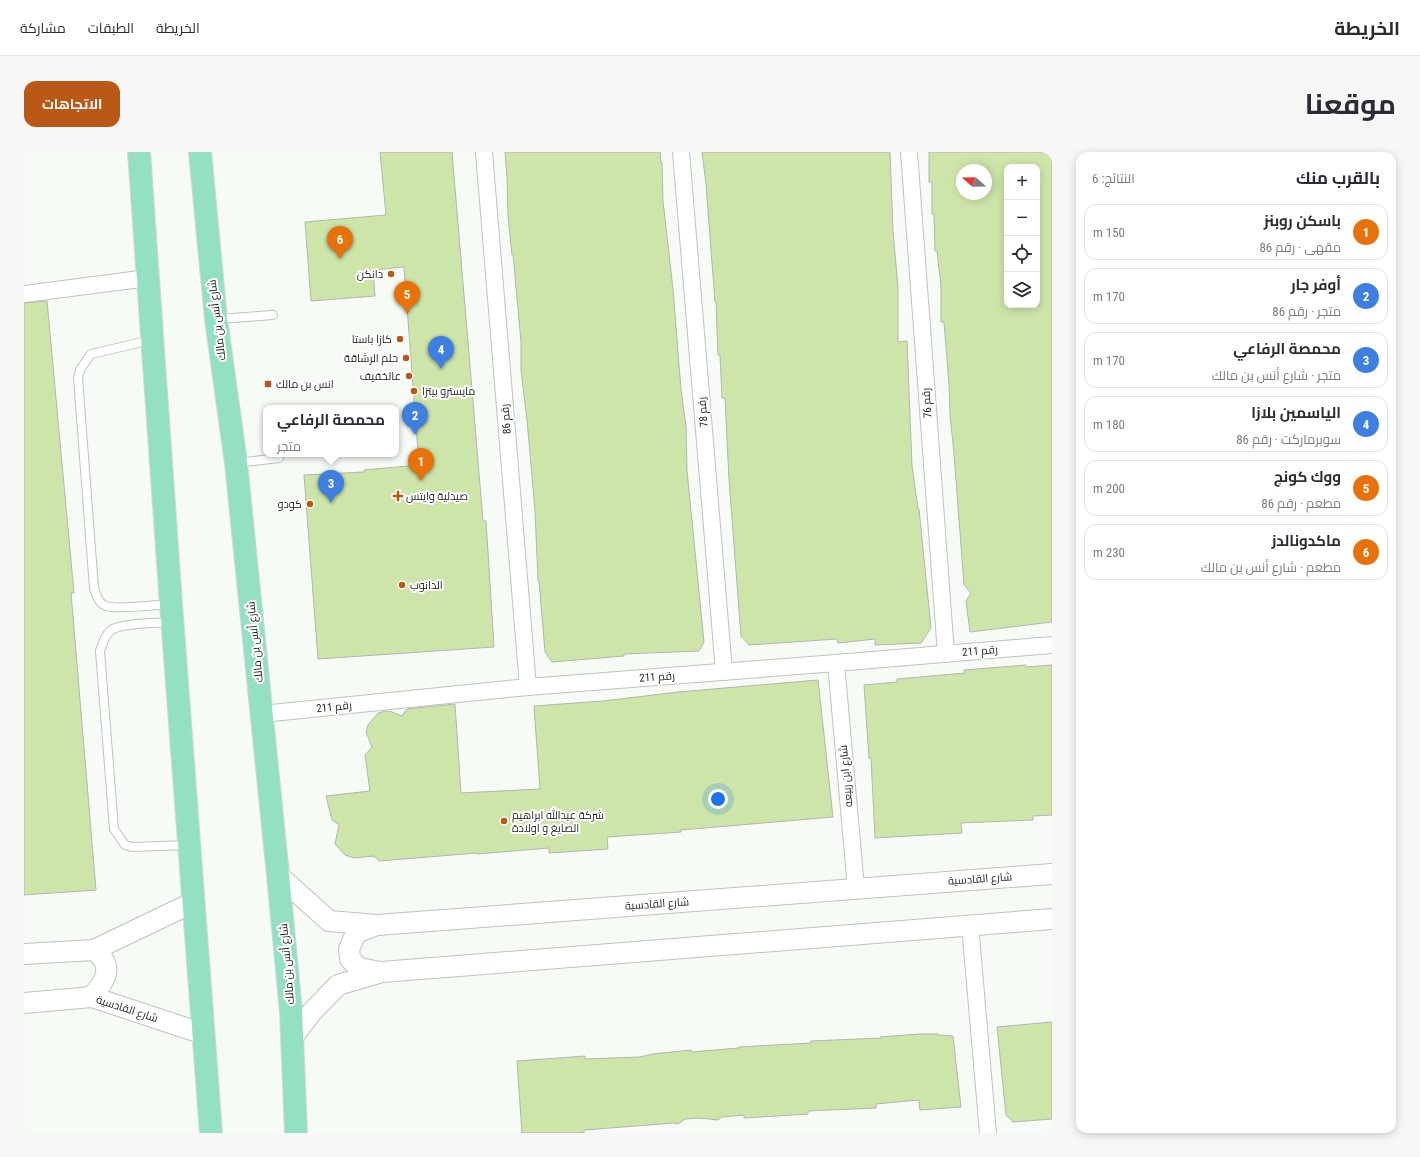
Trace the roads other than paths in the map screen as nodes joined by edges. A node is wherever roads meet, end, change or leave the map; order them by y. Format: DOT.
graph roads {
  1 [pos="139,152"];
  2 [pos="200,152"];
  3 [pos="484,152"];
  4 [pos="681,152"];
  5 [pos="909,152"];
  6 [pos="148,278"];
  7 [pos="24,294"];
  8 [pos="273,315"];
  9 [pos="216,320"];
  10 [pos="153,339"];
  11 [pos="279,458"];
  12 [pos="236,463"];
  13 [pos="172,613"];
  14 [pos="1052,646"];
  15 [pos="946,654"];
  16 [pos="836,664"];
  17 [pos="724,672"];
  18 [pos="528,687"];
  19 [pos="262,714"];
  20 [pos="190,845"];
  21 [pos="1052,874"];
  22 [pos="278,875"];
  23 [pos="856,888"];
  24 [pos="194,902"];
  25 [pos="1052,918"];
  26 [pos="377,925"];
  27 [pos="970,925"];
  28 [pos="94,950"];
  29 [pos="24,954"];
  30 [pos="382,972"];
  31 [pos="92,997"];
  32 [pos="24,1003"];
  33 [pos="204,1034"];
  34 [pos="292,1038"];
  35 [pos="211,1133"];
  36 [pos="296,1133"];
  37 [pos="988,1133"];
  1 -- 6 [label="main road"];
  2 -- 9 [label="main road, شارع أنس بن مالك"];
  3 -- 18 [label="street, رقم 86"];
  4 -- 17 [label="street, رقم 78"];
  5 -- 15 [label="street, رقم 76"];
  6 -- 7 [label="street"];
  6 -- 10 [label="main road"];
  8 -- 9 [label="lane"];
  9 -- 12 [label="main road, شارع أنس بن مالك"];
  10 -- 13 [label="main road"];
  10 -- 13 [label="lane"];
  11 -- 12 [label="lane"];
  12 -- 19 [label="main road, شارع أنس بن مالك"];
  13 -- 20 [label="main road"];
  13 -- 20 [label="lane"];
  14 -- 15 [label="street, رقم 211"];
  15 -- 16 [label="street, رقم 211"];
  16 -- 17 [label="street, رقم 211"];
  16 -- 23 [label="street, شارع ابن ربيعه"];
  17 -- 18 [label="street, رقم 211"];
  18 -- 19 [label="street, رقم 211"];
  19 -- 22 [label="main road, شارع أنس بن مالك"];
  20 -- 24 [label="main road"];
  21 -- 23 [label="street, شارع القادسية"];
  22 -- 26 [label="street, شارع القادسية"];
  22 -- 34 [label="main road, شارع أنس بن مالك"];
  23 -- 26 [label="street, شارع القادسية"];
  24 -- 28 [label="street"];
  24 -- 33 [label="main road"];
  25 -- 27 [label="street"];
  26 -- 30 [label="street"];
  27 -- 30 [label="street"];
  27 -- 37 [label="street"];
  28 -- 29 [label="street"];
  28 -- 31 [label="street"];
  30 -- 34 [label="street"];
  31 -- 32 [label="street, شارع القادسية"];
  31 -- 33 [label="street, شارع القادسية"];
  33 -- 35 [label="main road"];
  34 -- 36 [label="main road, شارع أنس بن مالك"];
}
